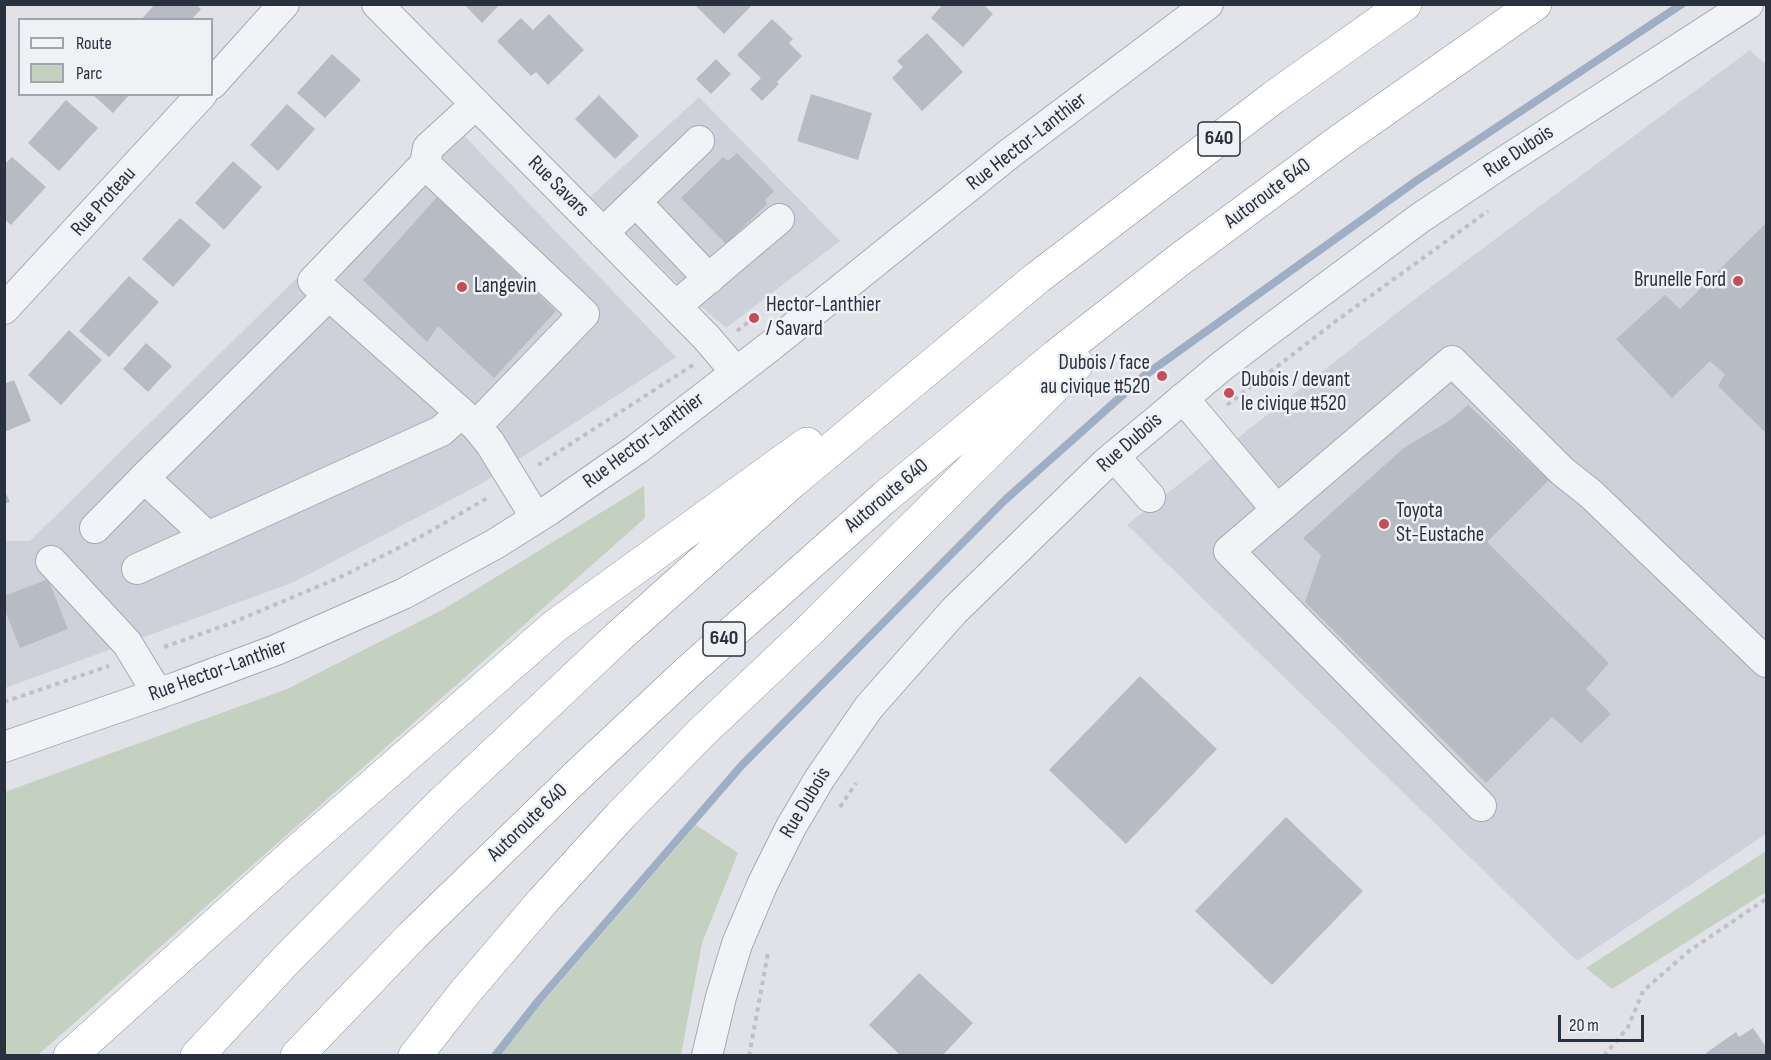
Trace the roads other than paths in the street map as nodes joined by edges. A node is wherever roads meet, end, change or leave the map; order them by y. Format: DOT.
graph roads {
  1 [pos="284,4"];
  2 [pos="377,4"];
  3 [pos="1208,4"];
  4 [pos="1405,4"];
  5 [pos="1535,4"];
  6 [pos="1748,4"];
  7 [pos="213,83"];
  8 [pos="200,96"];
  9 [pos="476,104"];
  10 [pos="699,141"];
  11 [pos="425,164"];
  12 [pos="636,202"];
  13 [pos="779,219"];
  14 [pos="603,233"];
  15 [pos="1183,257"];
  16 [pos="1037,278"];
  17 [pos="709,279"];
  18 [pos="329,295"];
  19 [pos="676,306"];
  20 [pos="4,309"];
  21 [pos="736,372"];
  22 [pos="1183,398"];
  23 [pos="468,419"];
  24 [pos="1114,456"];
  25 [pos="144,478"];
  26 [pos="1150,497"];
  27 [pos="1277,510"];
  28 [pos="536,518"];
  29 [pos="95,528"];
  30 [pos="208,537"];
  31 [pos="51,561"];
  32 [pos="137,569"];
  33 [pos="1767,662"];
  34 [pos="158,694"];
  35 [pos="4,747"];
  36 [pos="1481,806"];
  37 [pos="70,1056"];
  38 [pos="196,1056"];
  39 [pos="297,1056"];
  40 [pos="415,1056"];
  41 [pos="707,1056"];
  1 -- 7 [label="street"];
  2 -- 9 [label="street, Rue Savars"];
  3 -- 21 [label="street, Rue Hector-Lanthier"];
  4 -- 16 [label="highway, 640"];
  5 -- 15 [label="highway, Autoroute 640 / 640"];
  6 -- 22 [label="street, Rue Dubois"];
  8 -- 20 [label="street, Rue Proteau"];
  9 -- 11 [label="street"];
  9 -- 14 [label="street, Rue Savars"];
  10 -- 12 [label="street"];
  11 -- 18 [label="street"];
  11 -- 23 [label="street"];
  12 -- 14 [label="street"];
  12 -- 17 [label="street"];
  13 -- 17 [label="street"];
  14 -- 19 [label="street, Rue Savars"];
  15 -- 39 [label="highway, Autoroute 640 / 640"];
  15 -- 40 [label="highway"];
  16 -- 37 [label="highway"];
  16 -- 38 [label="highway, 640"];
  17 -- 19 [label="street"];
  18 -- 23 [label="street"];
  18 -- 25 [label="street"];
  19 -- 21 [label="street, Rue Savars"];
  21 -- 28 [label="street, Rue Hector-Lanthier"];
  22 -- 24 [label="street, Rue Dubois"];
  22 -- 27 [label="street"];
  23 -- 28 [label="street"];
  23 -- 30 [label="street"];
  24 -- 26 [label="street"];
  24 -- 41 [label="street, Rue Dubois"];
  25 -- 29 [label="street"];
  25 -- 30 [label="street"];
  27 -- 33 [label="street"];
  27 -- 36 [label="street"];
  28 -- 34 [label="street, Rue Hector-Lanthier"];
  30 -- 32 [label="street"];
  31 -- 34 [label="street"];
  34 -- 35 [label="street, Rue Hector-Lanthier"];
}
